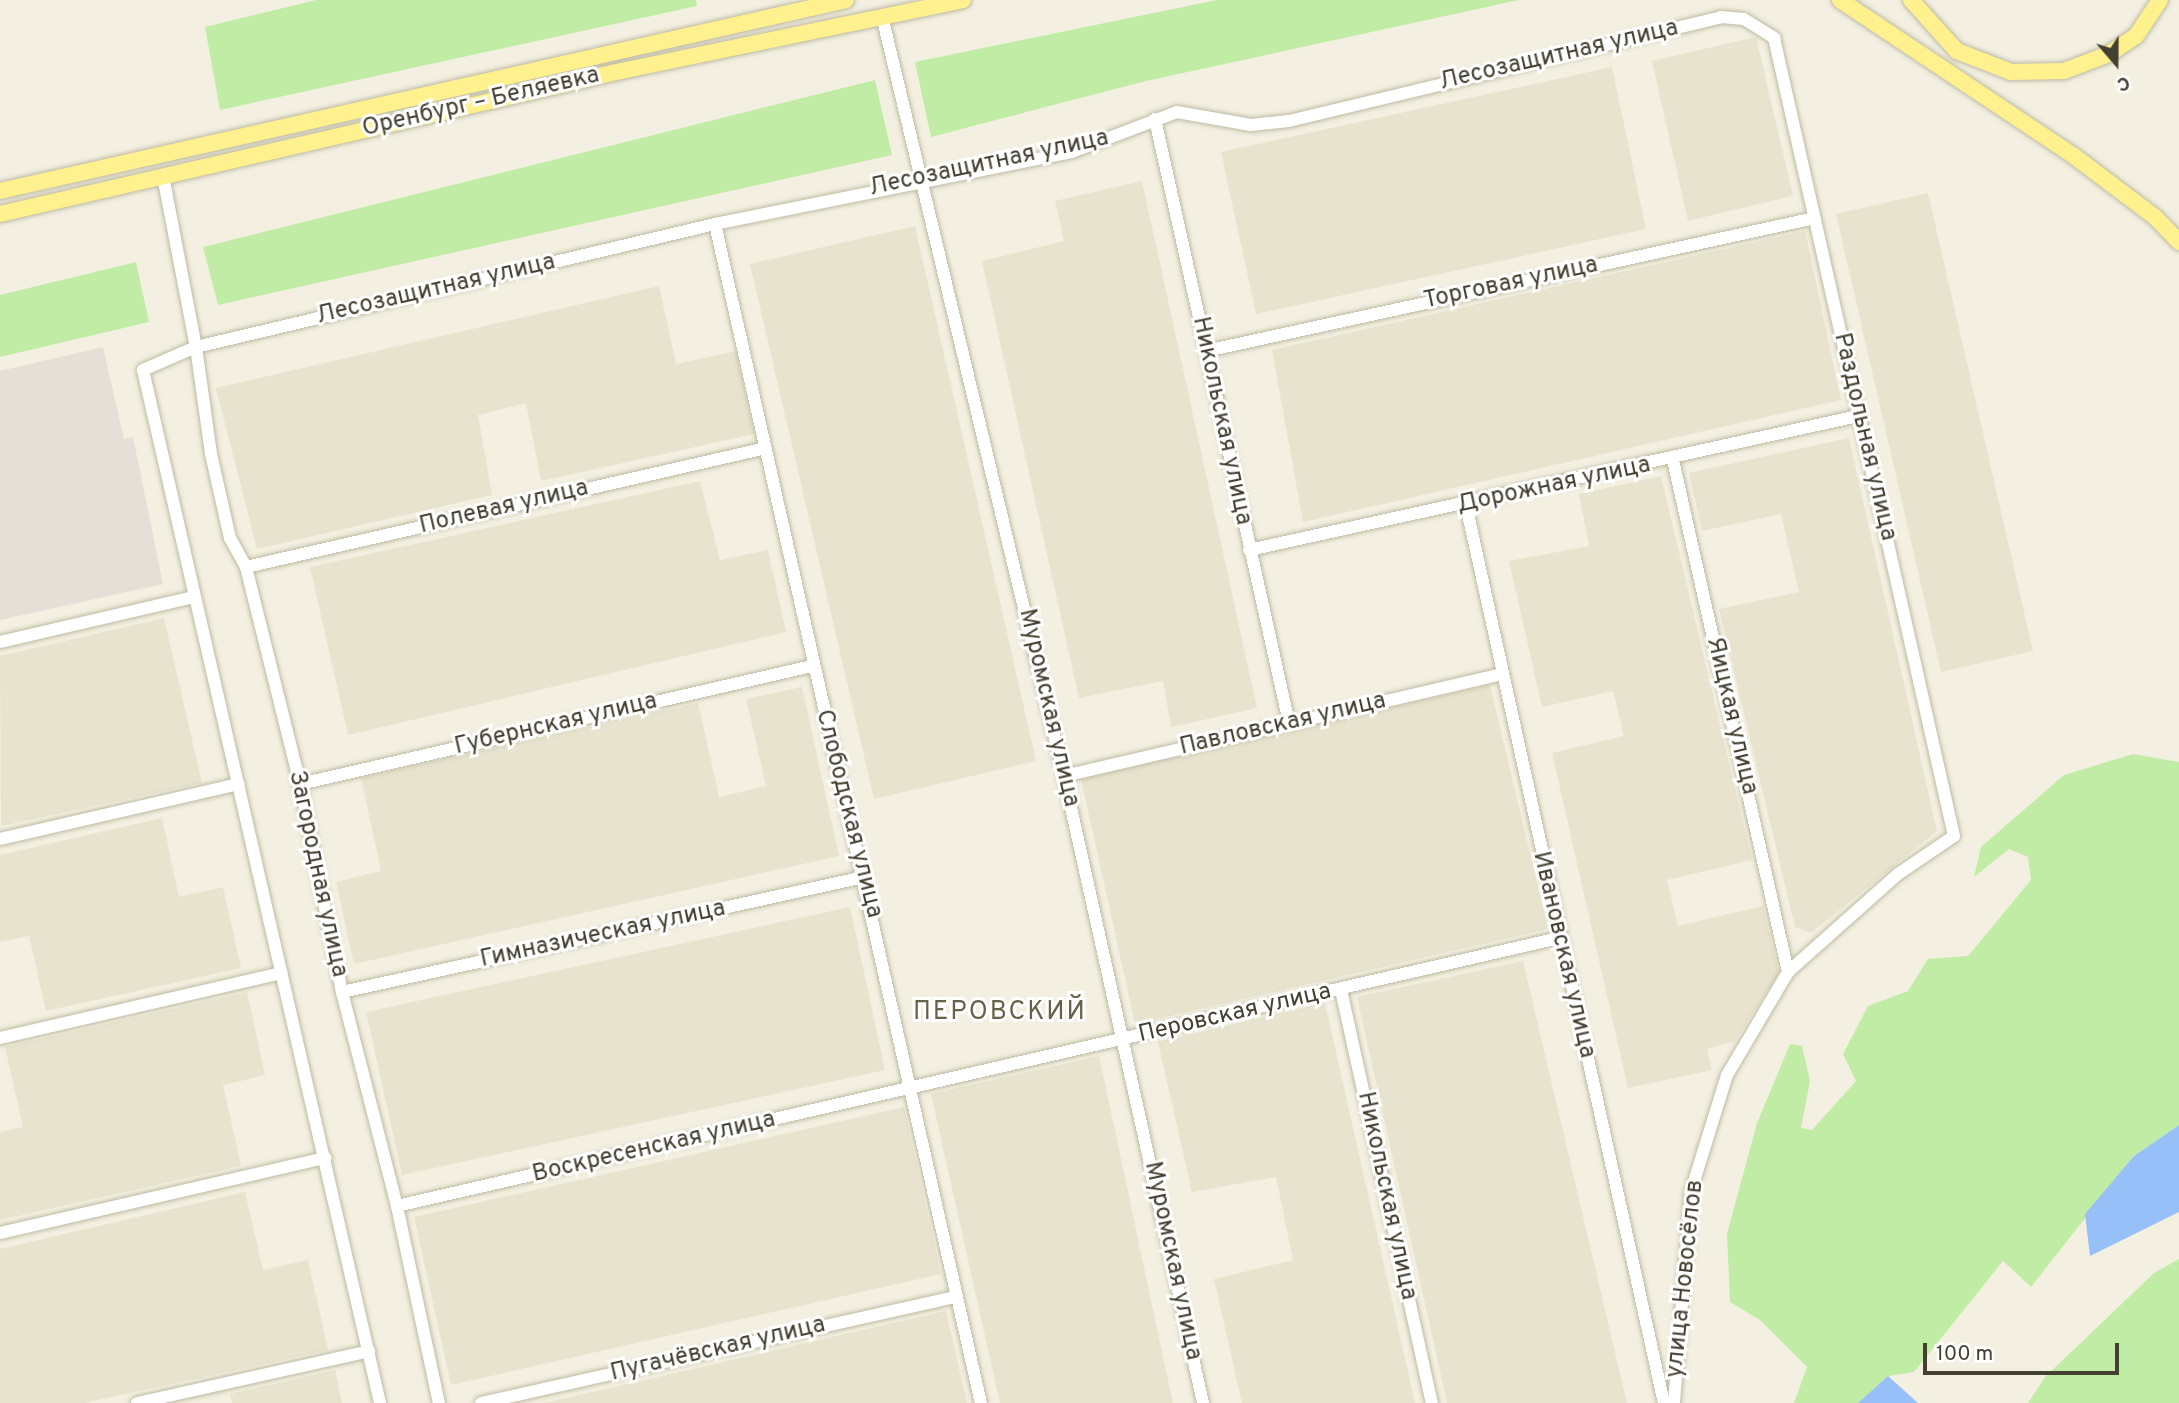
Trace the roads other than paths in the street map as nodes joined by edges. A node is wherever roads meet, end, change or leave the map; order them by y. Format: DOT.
graph roads {
  1 [pos="846,0"];
  2 [pos="963,0"];
  3 [pos="1840,0"];
  4 [pos="1911,0"];
  5 [pos="2160,0"];
  6 [pos="882,16"];
  7 [pos="1774,38"];
  8 [pos="1155,119"];
  9 [pos="163,176"];
  10 [pos="924,178"];
  11 [pos="0,191"];
  12 [pos="0,214"];
  13 [pos="1815,218"];
  14 [pos="715,225"];
  15 [pos="2179,242"];
  16 [pos="196,347"];
  17 [pos="1206,351"];
  18 [pos="1858,416"];
  19 [pos="762,449"];
  20 [pos="1673,460"];
  21 [pos="1466,505"];
  22 [pos="1249,550"];
  23 [pos="246,567"];
  24 [pos="194,597"];
  25 [pos="0,642"];
  26 [pos="812,666"];
  27 [pos="1502,674"];
  28 [pos="1289,723"];
  29 [pos="1064,776"];
  30 [pos="239,784"];
  31 [pos="300,784"];
  32 [pos="1954,836"];
  33 [pos="0,839"];
  34 [pos="864,877"];
  35 [pos="1559,938"];
  36 [pos="1788,972"];
  37 [pos="282,973"];
  38 [pos="1341,990"];
  39 [pos="341,992"];
  40 [pos="0,1038"];
  41 [pos="1123,1041"];
  42 [pos="912,1091"];
  43 [pos="325,1158"];
  44 [pos="397,1206"];
  45 [pos="0,1233"];
  46 [pos="956,1297"];
  47 [pos="369,1351"];
  48 [pos="137,1403"];
  49 [pos="380,1403"];
  50 [pos="439,1403"];
  51 [pos="481,1403"];
  52 [pos="981,1403"];
  53 [pos="1203,1403"];
  54 [pos="1432,1403"];
  55 [pos="1664,1403"];
  56 [pos="1674,1403"];
  1 -- 11 [label="main road, Оренбург – Беляевка"];
  2 -- 6 [label="main road, Оренбург – Беляевка"];
  3 -- 15 [label="main road"];
  4 -- 5 [label="main road"];
  6 -- 9 [label="main road, Оренбург – Беляевка"];
  6 -- 10 [label="street, Муромская улица"];
  7 -- 8 [label="street, Лесозащитная улица"];
  7 -- 13 [label="street, Раздольная улица"];
  8 -- 10 [label="street, Лесозащитная улица"];
  8 -- 17 [label="street, Никольская улица"];
  9 -- 12 [label="main road, Оренбург – Беляевка"];
  9 -- 16 [label="street, Загородная улица"];
  10 -- 14 [label="street, Лесозащитная улица"];
  10 -- 29 [label="street, Муромская улица"];
  13 -- 17 [label="street, Торговая улица"];
  13 -- 18 [label="street, Раздольная улица"];
  14 -- 16 [label="street, Лесозащитная улица"];
  14 -- 19 [label="street, Слободская улица"];
  16 -- 23 [label="street, Загородная улица"];
  16 -- 24 [label="street, Лесозащитная улица"];
  17 -- 22 [label="street, Никольская улица"];
  18 -- 20 [label="street, Дорожная улица"];
  18 -- 32 [label="street, Раздольная улица"];
  19 -- 23 [label="street, Полевая улица"];
  19 -- 26 [label="street, Слободская улица"];
  20 -- 21 [label="street, Дорожная улица"];
  20 -- 36 [label="street, Яицкая улица"];
  21 -- 22 [label="street, Дорожная улица"];
  21 -- 27 [label="street, Ивановская улица"];
  22 -- 28 [label="street, Никольская улица"];
  23 -- 31 [label="street, Загородная улица"];
  24 -- 25 [label="street"];
  24 -- 30 [label="street"];
  26 -- 31 [label="street, Губернская улица"];
  26 -- 34 [label="street, Слободская улица"];
  27 -- 28 [label="street, Павловская улица"];
  27 -- 35 [label="street, Ивановская улица"];
  28 -- 29 [label="street, Павловская улица"];
  29 -- 41 [label="street, Муромская улица"];
  30 -- 33 [label="street"];
  30 -- 37 [label="street"];
  31 -- 39 [label="street, Загородная улица"];
  32 -- 36 [label="street, улица Новосёлов"];
  34 -- 39 [label="street, Гимназическая улица"];
  34 -- 42 [label="street, Слободская улица"];
  35 -- 38 [label="street, Перовская улица"];
  35 -- 55 [label="street, Ивановская улица"];
  36 -- 56 [label="street, улица Новосёлов"];
  37 -- 40 [label="street"];
  37 -- 43 [label="street"];
  38 -- 41 [label="street, Перовская улица"];
  38 -- 54 [label="street, Никольская улица"];
  39 -- 44 [label="street, Загородная улица"];
  41 -- 42 [label="street, Перовская улица"];
  41 -- 53 [label="street, Муромская улица"];
  42 -- 44 [label="street, Воскресенская улица"];
  42 -- 46 [label="street, Слободская улица"];
  43 -- 45 [label="street"];
  43 -- 47 [label="street"];
  44 -- 50 [label="street, Загородная улица"];
  46 -- 51 [label="street, Пугачёвская улица"];
  46 -- 52 [label="street, Слободская улица"];
  47 -- 48 [label="street"];
  47 -- 49 [label="street"];
}
